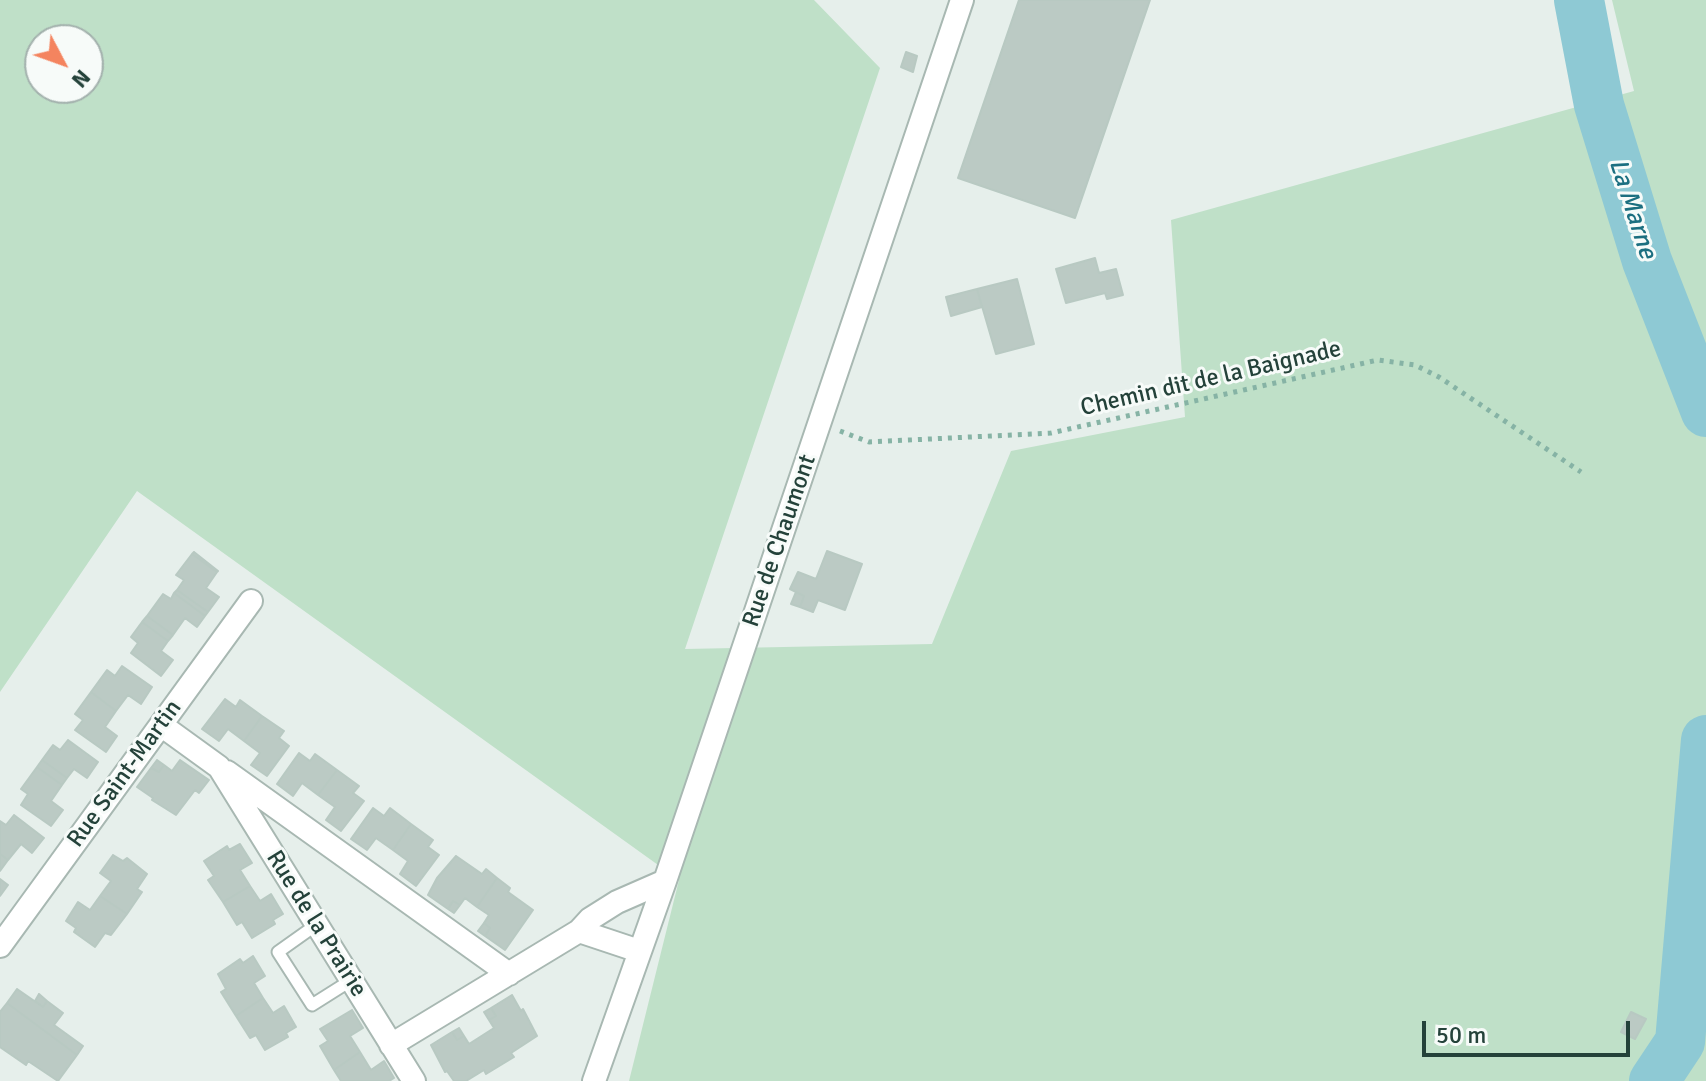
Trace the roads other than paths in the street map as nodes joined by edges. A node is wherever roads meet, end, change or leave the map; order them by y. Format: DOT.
graph roads {
  1 [pos="962,0"];
  2 [pos="251,601"];
  3 [pos="161,725"];
  4 [pos="219,767"];
  5 [pos="665,881"];
  6 [pos="316,925"];
  7 [pos="579,931"];
  8 [pos="0,946"];
  9 [pos="639,951"];
  10 [pos="509,974"];
  11 [pos="350,981"];
  12 [pos="391,1045"];
  13 [pos="414,1081"];
  14 [pos="594,1081"];
  1 -- 5 [label="street, Rue de Chaumont"];
  2 -- 3 [label="street, Rue Saint-Martin"];
  3 -- 4 [label="street, Rue de la Prairie"];
  3 -- 8 [label="street, Rue Saint-Martin"];
  4 -- 6 [label="street, Rue de la Prairie"];
  4 -- 10 [label="street, Rue de la Prairie"];
  5 -- 7 [label="street"];
  5 -- 9 [label="street, Rue de Chaumont"];
  6 -- 11 [label="street, Rue de la Prairie"];
  6 -- 11 [label="lane"];
  7 -- 9 [label="street"];
  7 -- 10 [label="street"];
  9 -- 14 [label="street, Rue de Chaumont"];
  10 -- 12 [label="street"];
  11 -- 12 [label="street, Rue de la Prairie"];
  12 -- 13 [label="street, Rue de la Prairie"];
}
